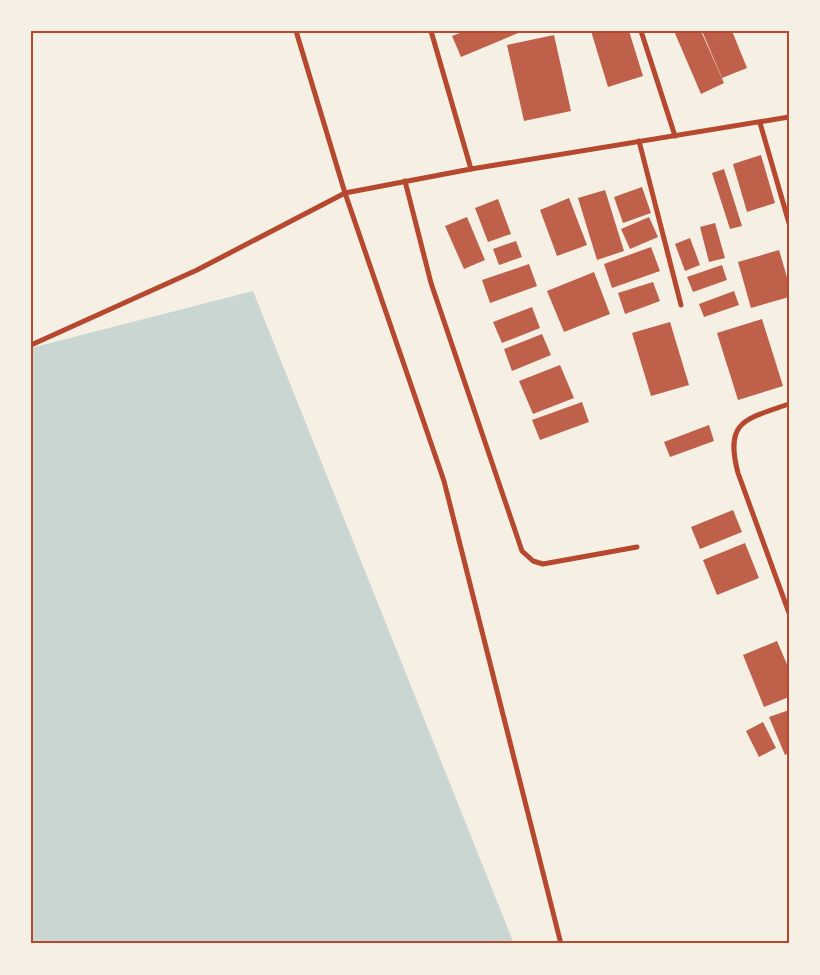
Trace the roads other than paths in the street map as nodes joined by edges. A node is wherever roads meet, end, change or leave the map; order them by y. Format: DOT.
graph roads {
  1 [pos="296,31"];
  2 [pos="431,31"];
  3 [pos="641,31"];
  4 [pos="789,117"];
  5 [pos="760,123"];
  6 [pos="675,136"];
  7 [pos="640,141"];
  8 [pos="471,169"];
  9 [pos="405,182"];
  10 [pos="345,193"];
  11 [pos="789,223"];
  12 [pos="681,305"];
  13 [pos="31,345"];
  14 [pos="789,404"];
  15 [pos="637,547"];
  16 [pos="789,614"];
  17 [pos="561,944"];
  1 -- 10 [label="street"];
  2 -- 8 [label="street"];
  3 -- 6 [label="street"];
  4 -- 5 [label="street"];
  5 -- 6 [label="street"];
  5 -- 11 [label="street"];
  6 -- 7 [label="street"];
  7 -- 8 [label="street"];
  7 -- 12 [label="street"];
  8 -- 9 [label="street"];
  9 -- 10 [label="street"];
  9 -- 15 [label="street"];
  10 -- 13 [label="street"];
  10 -- 17 [label="street"];
  14 -- 16 [label="street"];
}
